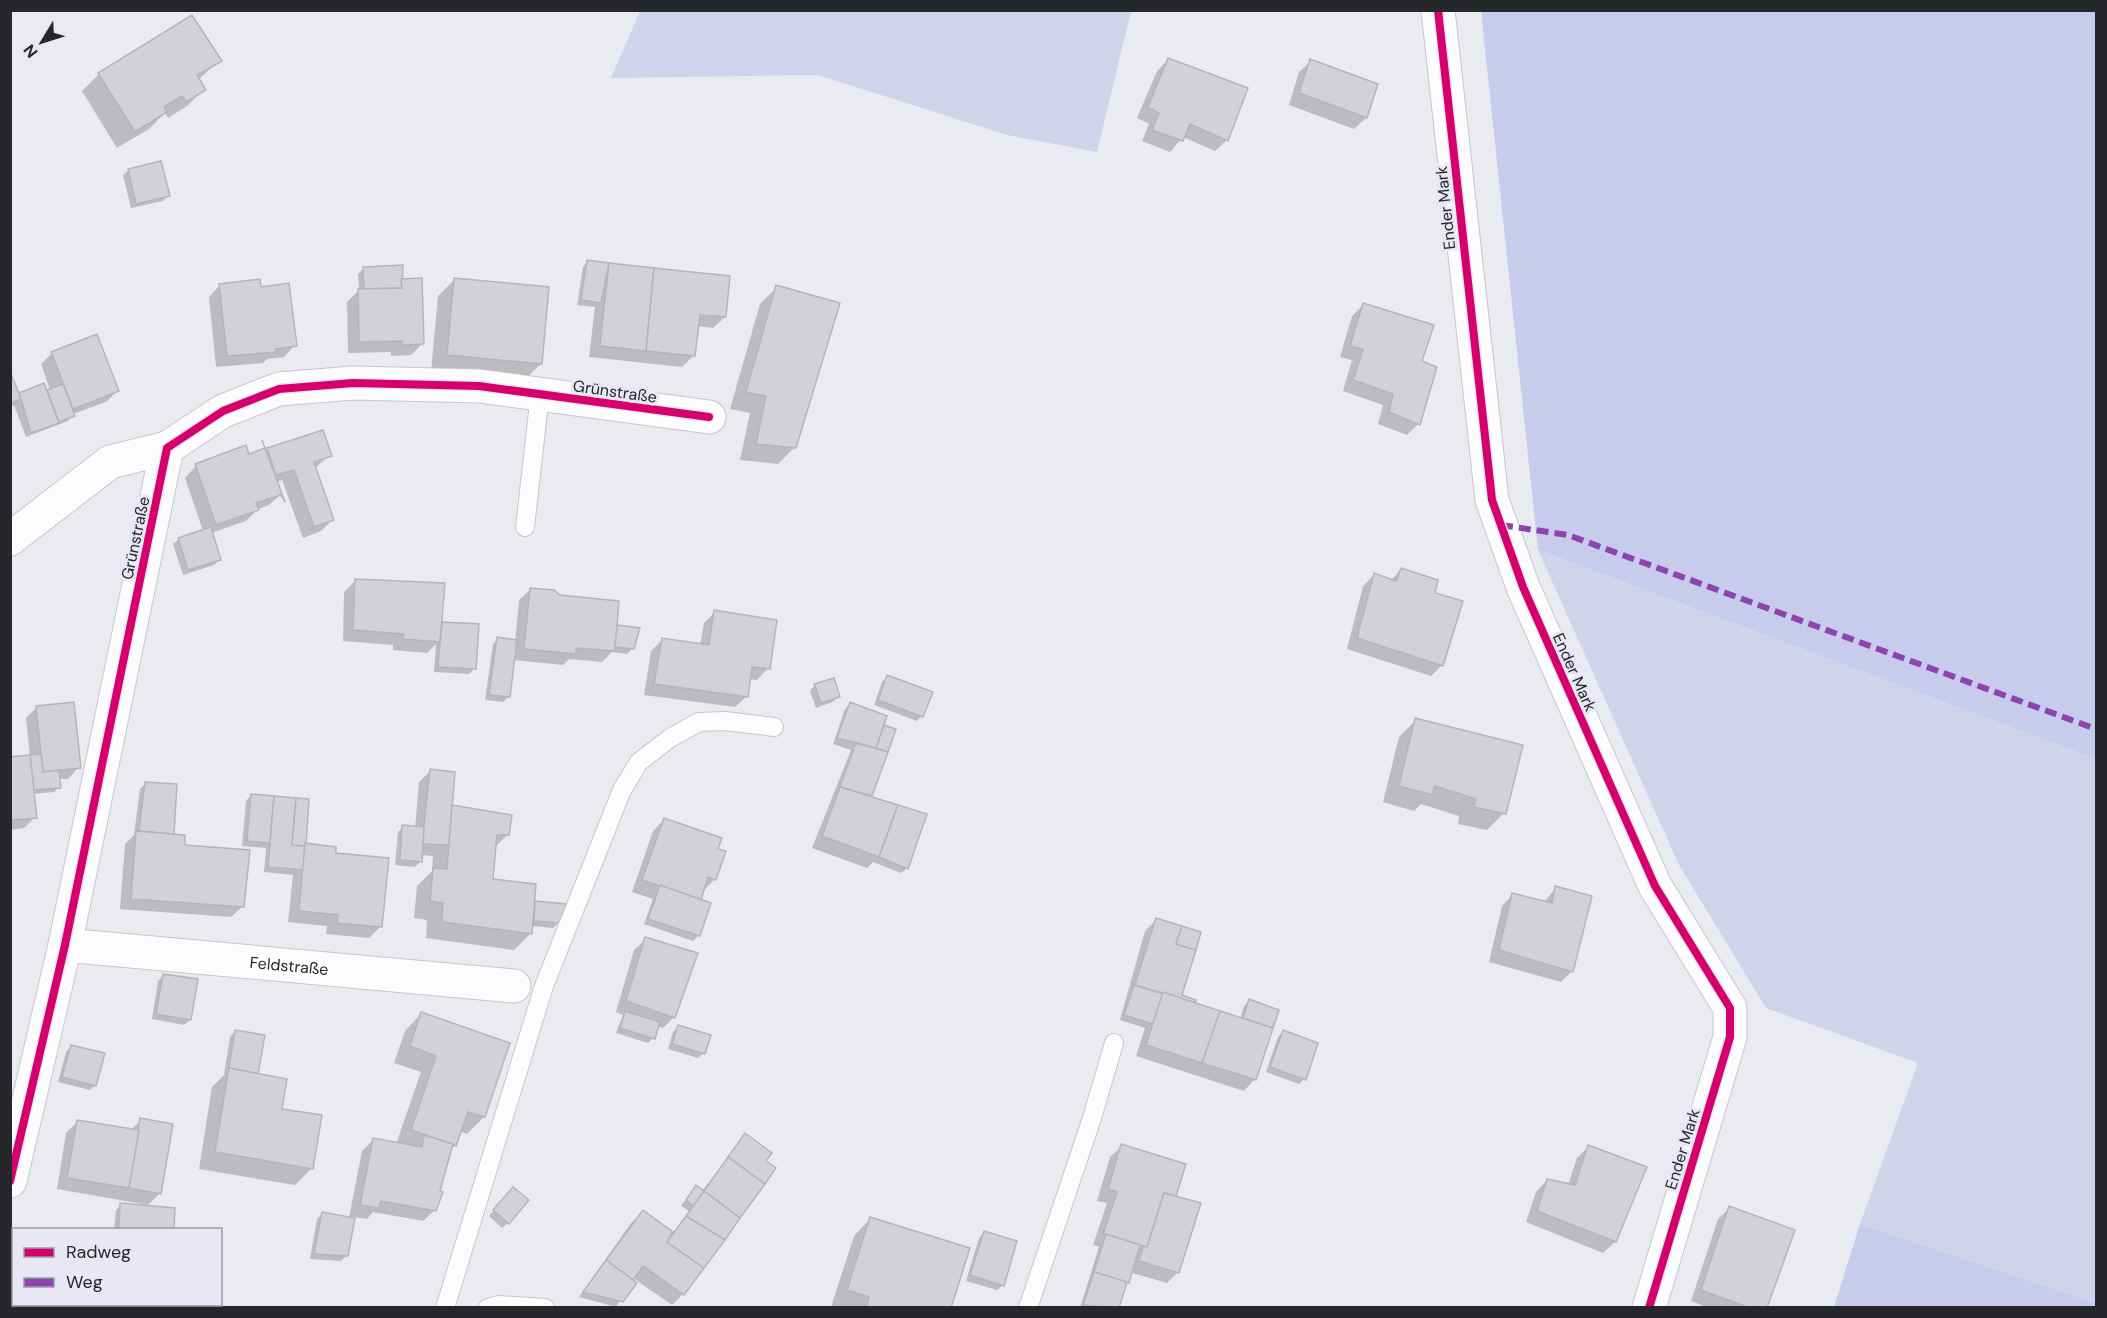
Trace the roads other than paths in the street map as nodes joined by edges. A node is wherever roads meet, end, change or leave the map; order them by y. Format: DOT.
graph roads {
  1 [pos="1438,10"];
  2 [pos="540,394"];
  3 [pos="709,417"];
  4 [pos="167,448"];
  5 [pos="525,527"];
  6 [pos="10,538"];
  7 [pos="774,726"];
  8 [pos="65,945"];
  9 [pos="514,986"];
  10 [pos="1114,1043"];
  11 [pos="10,1181"];
  12 [pos="445,1308"];
  13 [pos="488,1308"];
  14 [pos="545,1308"];
  15 [pos="1028,1308"];
  16 [pos="1649,1308"];
  1 -- 16 [label="street, Ender Mark"];
  2 -- 3 [label="street, Grünstraße"];
  2 -- 4 [label="street, Grünstraße"];
  2 -- 5 [label="lane"];
  4 -- 6 [label="street, Grünstraße"];
  4 -- 8 [label="street, Grünstraße"];
  7 -- 12 [label="lane"];
  8 -- 9 [label="street, Feldstraße"];
  8 -- 11 [label="street, Grünstraße"];
  10 -- 15 [label="lane"];
  13 -- 14 [label="lane"];
}
